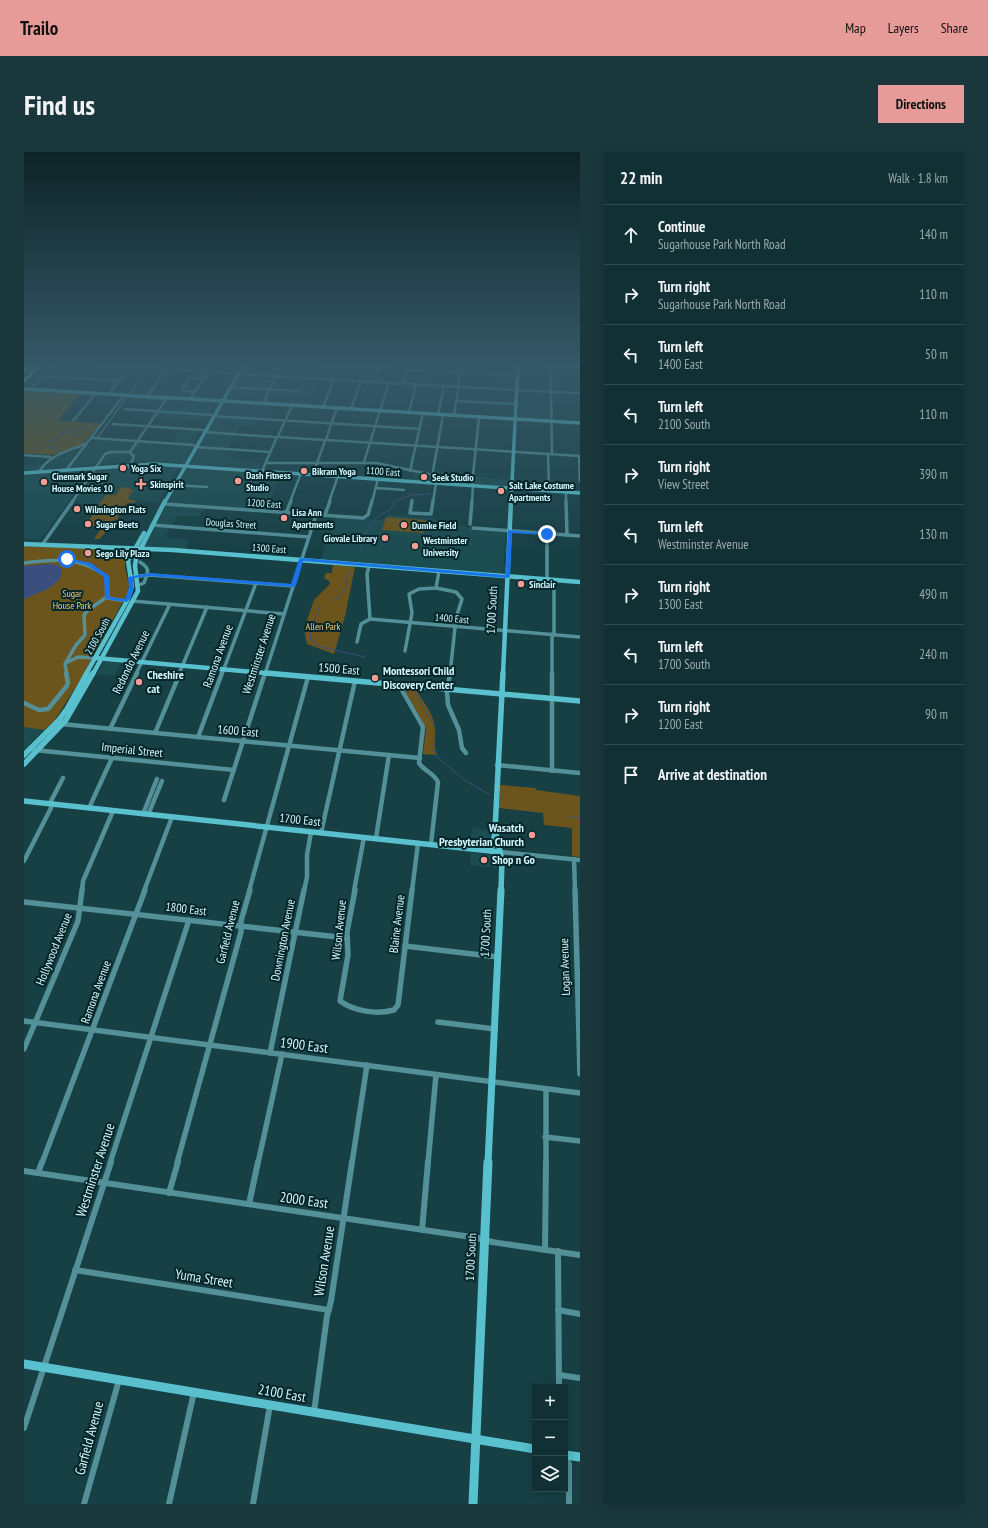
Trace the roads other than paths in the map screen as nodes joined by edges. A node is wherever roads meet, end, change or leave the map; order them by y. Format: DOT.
graph roads {
  1 [pos="100,427"];
  2 [pos="147,427"];
  3 [pos="168,427"];
  4 [pos="281,427"];
  5 [pos="330,427"];
  6 [pos="375,427"];
  7 [pos="376,427"];
  8 [pos="441,427"];
  9 [pos="478,427"];
  10 [pos="515,427"];
  11 [pos="552,427"];
  12 [pos="204,429"];
  13 [pos="420,430"];
  14 [pos="277,437"];
  15 [pos="92,438"];
  16 [pos="325,440"];
  17 [pos="138,442"];
  18 [pos="370,443"];
  19 [pos="85,444"];
  20 [pos="416,446"];
  21 [pos="438,447"];
  22 [pos="194,448"];
  23 [pos="476,449"];
  24 [pos="129,452"];
  25 [pos="270,452"];
  26 [pos="514,452"];
  27 [pos="548,454"];
  28 [pos="552,454"];
  29 [pos="24,455"];
  30 [pos="579,456"];
  31 [pos="50,457"];
  32 [pos="317,462"];
  33 [pos="364,462"];
  34 [pos="266,463"];
  35 [pos="131,464"];
  36 [pos="184,466"];
  37 [pos="96,467"];
  38 [pos="67,469"];
  39 [pos="262,471"];
  40 [pos="410,471"];
  41 [pos="39,472"];
  42 [pos="24,473"];
  43 [pos="180,474"];
  44 [pos="301,474"];
  45 [pos="313,474"];
  46 [pos="433,475"];
  47 [pos="338,476"];
  48 [pos="378,479"];
  49 [pos="580,481"];
  50 [pos="431,482"];
  51 [pos="436,483"];
  52 [pos="174,485"];
  53 [pos="472,485"];
  54 [pos="207,487"];
  55 [pos="376,488"];
  56 [pos="512,488"];
  57 [pos="404,490"];
  58 [pos="549,490"];
  59 [pos="167,492"];
  60 [pos="566,492"];
  61 [pos="580,492"];
  62 [pos="167,497"];
  63 [pos="412,500"];
  64 [pos="164,504"];
  65 [pos="155,513"];
  66 [pos="286,513"];
  67 [pos="316,515"];
  68 [pos="325,515"];
  69 [pos="470,524"];
  70 [pos="152,525"];
  71 [pos="473,528"];
  72 [pos="510,531"];
  73 [pos="547,534"];
  74 [pos="567,535"];
  75 [pos="309,536"];
  76 [pos="580,536"];
  77 [pos="24,543"];
  78 [pos="43,544"];
  79 [pos="138,548"];
  80 [pos="302,559"];
  81 [pos="140,562"];
  82 [pos="24,563"];
  83 [pos="369,566"];
  84 [pos="439,571"];
  85 [pos="148,575"];
  86 [pos="137,576"];
  87 [pos="130,577"];
  88 [pos="507,577"];
  89 [pos="547,580"];
  90 [pos="554,580"];
  91 [pos="580,582"];
  92 [pos="256,583"];
  93 [pos="138,585"];
  94 [pos="293,586"];
  95 [pos="436,588"];
  96 [pos="107,598"];
  97 [pos="130,601"];
  98 [pos="170,604"];
  99 [pos="207,607"];
  100 [pos="245,610"];
  101 [pos="284,614"];
  102 [pos="370,619"];
  103 [pos="410,623"];
  104 [pos="455,626"];
  105 [pos="504,630"];
  106 [pos="553,634"];
  107 [pos="580,637"];
  108 [pos="357,642"];
  109 [pos="73,650"];
  110 [pos="405,651"];
  111 [pos="98,658"];
  112 [pos="142,662"];
  113 [pos="65,664"];
  114 [pos="183,666"];
  115 [pos="224,669"];
  116 [pos="265,673"];
  117 [pos="308,677"];
  118 [pos="354,681"];
  119 [pos="399,685"];
  120 [pos="448,689"];
  121 [pos="501,694"];
  122 [pos="552,698"];
  123 [pos="580,701"];
  124 [pos="24,703"];
  125 [pos="55,723"];
  126 [pos="62,724"];
  127 [pos="110,729"];
  128 [pos="155,733"];
  129 [pos="198,737"];
  130 [pos="243,741"];
  131 [pos="290,746"];
  132 [pos="29,749"];
  133 [pos="36,750"];
  134 [pos="339,751"];
  135 [pos="466,753"];
  136 [pos="24,755"];
  137 [pos="389,755"];
  138 [pos="112,758"];
  139 [pos="420,758"];
  140 [pos="24,764"];
  141 [pos="497,765"];
  142 [pos="234,770"];
  143 [pos="552,770"];
  144 [pos="580,773"];
  145 [pos="63,778"];
  146 [pos="160,780"];
  147 [pos="224,800"];
  148 [pos="24,801"];
  149 [pos="51,804"];
  150 [pos="89,808"];
  151 [pos="113,811"];
  152 [pos="145,815"];
  153 [pos="172,817"];
  154 [pos="267,827"];
  155 [pos="311,832"];
  156 [pos="321,833"];
  157 [pos="495,833"];
  158 [pos="364,837"];
  159 [pos="376,838"];
  160 [pos="418,843"];
  161 [pos="431,844"];
  162 [pos="491,851"];
  163 [pos="500,852"];
  164 [pos="577,859"];
  165 [pos="24,861"];
  166 [pos="24,902"];
  167 [pos="80,909"];
  168 [pos="135,914"];
  169 [pos="190,920"];
  170 [pos="242,926"];
  171 [pos="296,932"];
  172 [pos="346,938"];
  173 [pos="405,946"];
  174 [pos="498,957"];
  175 [pos="397,1008"];
  176 [pos="24,1021"];
  177 [pos="35,1022"];
  178 [pos="438,1022"];
  179 [pos="494,1029"];
  180 [pos="92,1030"];
  181 [pos="152,1037"];
  182 [pos="210,1045"];
  183 [pos="24,1049"];
  184 [pos="270,1053"];
  185 [pos="282,1054"];
  186 [pos="367,1066"];
  187 [pos="436,1074"];
  188 [pos="580,1074"];
  189 [pos="492,1082"];
  190 [pos="546,1089"];
  191 [pos="580,1093"];
  192 [pos="545,1137"];
  193 [pos="580,1141"];
  194 [pos="24,1171"];
  195 [pos="38,1173"];
  196 [pos="104,1183"];
  197 [pos="169,1193"];
  198 [pos="249,1204"];
  199 [pos="344,1218"];
  200 [pos="422,1230"];
  201 [pos="485,1240"];
  202 [pos="545,1250"];
  203 [pos="558,1252"];
  204 [pos="580,1255"];
  205 [pos="75,1270"];
  206 [pos="329,1310"];
  207 [pos="558,1310"];
  208 [pos="580,1314"];
  209 [pos="24,1364"];
  210 [pos="44,1367"];
  211 [pos="559,1375"];
  212 [pos="580,1378"];
  213 [pos="119,1380"];
  214 [pos="559,1384"];
  215 [pos="194,1392"];
  216 [pos="270,1405"];
  217 [pos="314,1412"];
  218 [pos="24,1428"];
  219 [pos="476,1439"];
  220 [pos="532,1448"];
  221 [pos="568,1456"];
  222 [pos="580,1457"];
  223 [pos="568,1462"];
  224 [pos="84,1504"];
  225 [pos="168,1504"];
  226 [pos="253,1504"];
  227 [pos="473,1504"];
  228 [pos="569,1504"];
  1 -- 15 [label="street"];
  2 -- 17 [label="street"];
  3 -- 12 [label="street"];
  4 -- 14 [label="street"];
  5 -- 16 [label="street"];
  6 -- 18 [label="street"];
  7 -- 13 [label="street"];
  8 -- 21 [label="street"];
  9 -- 23 [label="street"];
  10 -- 26 [label="street, 1700 South"];
  11 -- 28 [label="street"];
  12 -- 14 [label="street"];
  12 -- 22 [label="street, 2100 South"];
  13 -- 20 [label="street"];
  14 -- 16 [label="street"];
  14 -- 25 [label="street"];
  15 -- 17 [label="street"];
  15 -- 19 [label="street"];
  16 -- 18 [label="street"];
  16 -- 32 [label="street"];
  17 -- 22 [label="street"];
  17 -- 24 [label="street"];
  18 -- 20 [label="street"];
  18 -- 33 [label="street"];
  19 -- 31 [label="street"];
  19 -- 38 [label="street"];
  20 -- 21 [label="street"];
  20 -- 40 [label="street"];
  21 -- 23 [label="street"];
  21 -- 46 [label="street"];
  22 -- 25 [label="street"];
  22 -- 36 [label="street, 2100 South"];
  23 -- 26 [label="street"];
  23 -- 53 [label="street"];
  24 -- 35 [label="street"];
  24 -- 37 [label="street"];
  25 -- 34 [label="street"];
  26 -- 27 [label="street"];
  26 -- 56 [label="street, 1700 South"];
  27 -- 28 [label="street"];
  27 -- 58 [label="street"];
  28 -- 30 [label="street"];
  29 -- 31 [label="street"];
  30 -- 49 [label="street"];
  31 -- 41 [label="street"];
  32 -- 33 [label="street"];
  32 -- 34 [label="street"];
  32 -- 45 [label="street"];
  33 -- 40 [label="street"];
  34 -- 39 [label="street"];
  35 -- 36 [label="street, 1100 East"];
  35 -- 37 [label="street, 1100 East"];
  36 -- 39 [label="street, 1100 East"];
  36 -- 43 [label="street, 2100 South"];
  37 -- 38 [label="street, 1100 East"];
  37 -- 78 [label="street"];
  38 -- 41 [label="street, 1100 East"];
  39 -- 44 [label="street, 1100 East"];
  40 -- 46 [label="street"];
  41 -- 42 [label="street, 1100 East"];
  43 -- 52 [label="street, 2100 South"];
  43 -- 59 [label="street, 2100 South"];
  44 -- 45 [label="street, 1100 East"];
  44 -- 66 [label="street"];
  45 -- 47 [label="street, 1100 East"];
  46 -- 50 [label="street"];
  47 -- 48 [label="street, 1100 East"];
  47 -- 68 [label="street"];
  48 -- 50 [label="street, 1100 East"];
  48 -- 55 [label="street"];
  50 -- 51 [label="street, 1100 East"];
  51 -- 53 [label="street, 1100 East"];
  51 -- 63 [label="street"];
  52 -- 54 [label="street"];
  52 -- 62 [label="street, 2100 South"];
  53 -- 56 [label="street, 1100 East"];
  53 -- 69 [label="street"];
  55 -- 57 [label="street"];
  55 -- 68 [label="street, 1200 East"];
  56 -- 58 [label="street, 1100 East"];
  56 -- 72 [label="street, 1700 South"];
  58 -- 60 [label="street, 1100 East"];
  59 -- 62 [label="street"];
  59 -- 65 [label="street, 2100 South"];
  60 -- 61 [label="street, 1100 East"];
  60 -- 74 [label="street"];
  62 -- 64 [label="street, 2100 South"];
  64 -- 66 [label="street, 1200 East"];
  64 -- 70 [label="street, 2100 South"];
  65 -- 70 [label="street"];
  65 -- 79 [label="street, 2100 South"];
  66 -- 67 [label="street, 1200 East"];
  67 -- 68 [label="street, 1200 East"];
  67 -- 75 [label="street, Westminster Avenue"];
  70 -- 75 [label="street, Douglas Street"];
  70 -- 79 [label="street, 2100 South"];
  71 -- 72 [label="street"];
  72 -- 73 [label="street"];
  72 -- 88 [label="street, 1700 South"];
  73 -- 74 [label="street"];
  73 -- 89 [label="street"];
  74 -- 76 [label="street"];
  75 -- 80 [label="street, Westminster Avenue"];
  77 -- 78 [label="street, 1300 East"];
  78 -- 79 [label="street, 1300 East"];
  79 -- 80 [label="street, 1300 East"];
  79 -- 86 [label="street, 2100 South"];
  79 -- 87 [label="street, 2100 South"];
  80 -- 83 [label="street, 1300 East"];
  80 -- 94 [label="street, Westminster Avenue"];
  81 -- 85 [label="street"];
  82 -- 96 [label="street"];
  83 -- 84 [label="street, 1300 East"];
  83 -- 102 [label="street"];
  84 -- 88 [label="street, 1300 East"];
  84 -- 95 [label="street"];
  85 -- 86 [label="street"];
  85 -- 92 [label="street"];
  85 -- 93 [label="street, 2100 South"];
  86 -- 87 [label="street"];
  86 -- 93 [label="street, 2100 South"];
  87 -- 97 [label="street, 2100 South"];
  88 -- 89 [label="street, 1300 East"];
  88 -- 105 [label="street, 1700 South"];
  89 -- 90 [label="street, 1300 East"];
  90 -- 91 [label="street, 1300 East"];
  90 -- 106 [label="street"];
  92 -- 94 [label="street"];
  92 -- 100 [label="street, Ramona Avenue"];
  93 -- 97 [label="street, 2100 South"];
  94 -- 101 [label="street, Westminster Avenue"];
  95 -- 103 [label="street"];
  95 -- 104 [label="street"];
  96 -- 97 [label="street"];
  96 -- 109 [label="street"];
  97 -- 98 [label="street"];
  97 -- 111 [label="street, 2100 South"];
  98 -- 99 [label="street"];
  98 -- 112 [label="street, Redondo Avenue"];
  99 -- 100 [label="street"];
  99 -- 114 [label="street"];
  100 -- 101 [label="street"];
  100 -- 115 [label="street, Ramona Avenue"];
  101 -- 116 [label="street, Westminster Avenue"];
  102 -- 103 [label="street, 1400 East"];
  102 -- 108 [label="street"];
  103 -- 104 [label="street, 1400 East"];
  103 -- 110 [label="street"];
  104 -- 105 [label="street, 1400 East"];
  104 -- 120 [label="street"];
  105 -- 106 [label="street, 1400 East"];
  105 -- 121 [label="street, 1700 South"];
  106 -- 107 [label="street, 1400 East"];
  106 -- 122 [label="street"];
  109 -- 111 [label="street, 1500 East"];
  109 -- 113 [label="street"];
  111 -- 112 [label="street, 1500 East"];
  111 -- 113 [label="street, 1500 East"];
  111 -- 125 [label="street, 2100 South"];
  111 -- 126 [label="street, 2100 South"];
  112 -- 114 [label="street, 1500 East"];
  112 -- 127 [label="street, Redondo Avenue"];
  113 -- 124 [label="street"];
  114 -- 115 [label="street, 1500 East"];
  114 -- 128 [label="street"];
  115 -- 116 [label="street, 1500 East"];
  115 -- 129 [label="street, Ramona Avenue"];
  116 -- 117 [label="street, 1500 East"];
  116 -- 130 [label="street, Westminster Avenue"];
  117 -- 118 [label="street, 1500 East"];
  117 -- 131 [label="street, Garfield Avenue"];
  118 -- 119 [label="street, 1500 East"];
  118 -- 134 [label="street"];
  119 -- 120 [label="street, 1500 East"];
  119 -- 139 [label="street"];
  120 -- 121 [label="street, 1500 East"];
  120 -- 135 [label="street"];
  121 -- 122 [label="street, 1500 East"];
  121 -- 141 [label="street, 1700 South"];
  122 -- 123 [label="street, 1500 East"];
  122 -- 143 [label="street"];
  125 -- 126 [label="street, 1600 East"];
  125 -- 132 [label="street, 2100 South"];
  126 -- 127 [label="street, 1600 East"];
  126 -- 133 [label="street, 2100 South"];
  127 -- 128 [label="street, 1600 East"];
  128 -- 129 [label="street, 1600 East"];
  129 -- 130 [label="street, 1600 East"];
  130 -- 131 [label="street, 1600 East"];
  130 -- 142 [label="street, Westminster Avenue"];
  131 -- 134 [label="street, 1600 East"];
  131 -- 154 [label="street, Garfield Avenue"];
  132 -- 133 [label="street, Imperial Street"];
  132 -- 136 [label="street, 2100 South"];
  133 -- 138 [label="street, Imperial Street"];
  133 -- 140 [label="street, 2100 South"];
  134 -- 137 [label="street, 1600 East"];
  134 -- 156 [label="street"];
  137 -- 139 [label="street, 1600 East"];
  137 -- 159 [label="street"];
  138 -- 142 [label="street, Imperial Street"];
  138 -- 150 [label="street"];
  139 -- 161 [label="street"];
  141 -- 143 [label="street"];
  141 -- 157 [label="street, 1700 South"];
  142 -- 147 [label="street, Westminster Avenue"];
  143 -- 144 [label="street"];
  145 -- 149 [label="street"];
  146 -- 152 [label="street"];
  148 -- 149 [label="street, 1700 East"];
  149 -- 150 [label="street, 1700 East"];
  149 -- 165 [label="street"];
  150 -- 151 [label="street, 1700 East"];
  151 -- 152 [label="street, 1700 East"];
  151 -- 167 [label="street, Hollywood Avenue"];
  152 -- 153 [label="street, 1700 East"];
  153 -- 154 [label="street, 1700 East"];
  153 -- 168 [label="street, Ramona Avenue"];
  154 -- 155 [label="street, 1700 East"];
  154 -- 170 [label="street, Garfield Avenue"];
  155 -- 156 [label="street, 1700 East"];
  155 -- 171 [label="street, Downington Avenue"];
  156 -- 158 [label="street, 1700 East"];
  157 -- 162 [label="street"];
  157 -- 163 [label="street, 1700 South"];
  158 -- 159 [label="street, 1700 East"];
  158 -- 172 [label="street, Wilson Avenue"];
  159 -- 160 [label="street, 1700 East"];
  160 -- 161 [label="street, 1700 East"];
  160 -- 173 [label="street, Blaine Avenue"];
  161 -- 162 [label="street, 1700 East"];
  162 -- 163 [label="street, 1700 East"];
  163 -- 164 [label="street, 1700 East"];
  163 -- 174 [label="street, 1700 South"];
  164 -- 188 [label="street, Logan Avenue"];
  166 -- 167 [label="street, 1800 East"];
  167 -- 168 [label="street, 1800 East"];
  167 -- 177 [label="street, Hollywood Avenue"];
  168 -- 169 [label="street, 1800 East"];
  168 -- 180 [label="street, Ramona Avenue"];
  169 -- 170 [label="street, 1800 East"];
  169 -- 181 [label="street, Westminster Avenue"];
  170 -- 171 [label="street, 1800 East"];
  170 -- 182 [label="street, Garfield Avenue"];
  171 -- 172 [label="street, 1800 East"];
  171 -- 184 [label="street, Downington Avenue"];
  172 -- 175 [label="street, Wilson Avenue"];
  173 -- 174 [label="street"];
  173 -- 175 [label="street, Blaine Avenue"];
  174 -- 179 [label="street, 1700 South"];
  176 -- 177 [label="street, 1900 East"];
  177 -- 180 [label="street, 1900 East"];
  177 -- 183 [label="street, Hollywood Avenue"];
  178 -- 179 [label="street"];
  179 -- 189 [label="street, 1700 South"];
  180 -- 181 [label="street, 1900 East"];
  180 -- 195 [label="street, Ramona Avenue"];
  181 -- 182 [label="street, 1900 East"];
  181 -- 196 [label="street, Westminster Avenue"];
  182 -- 184 [label="street, 1900 East"];
  182 -- 197 [label="street, Garfield Avenue"];
  184 -- 185 [label="street, 1900 East"];
  185 -- 186 [label="street, 1900 East"];
  185 -- 198 [label="street"];
  186 -- 187 [label="street, 1900 East"];
  186 -- 199 [label="street, Wilson Avenue"];
  187 -- 189 [label="street, 1900 East"];
  187 -- 200 [label="street"];
  189 -- 190 [label="street, 1900 East"];
  189 -- 201 [label="street, 1700 South"];
  190 -- 191 [label="street, 1900 East"];
  190 -- 192 [label="street"];
  192 -- 193 [label="street"];
  192 -- 202 [label="street"];
  194 -- 195 [label="street, 2000 East"];
  195 -- 196 [label="street, 2000 East"];
  196 -- 197 [label="street, 2000 East"];
  196 -- 205 [label="street, Westminster Avenue"];
  197 -- 198 [label="street, 2000 East"];
  198 -- 199 [label="street, 2000 East"];
  199 -- 200 [label="street, 2000 East"];
  199 -- 206 [label="street, Wilson Avenue"];
  200 -- 201 [label="street, 2000 East"];
  201 -- 202 [label="street, 2000 East"];
  201 -- 219 [label="street, 1700 South"];
  202 -- 203 [label="street, 2000 East"];
  203 -- 204 [label="street, 2000 East"];
  203 -- 207 [label="street"];
  205 -- 206 [label="street, Yuma Street"];
  205 -- 210 [label="street, Westminster Avenue"];
  206 -- 217 [label="street, Wilson Avenue"];
  207 -- 208 [label="street"];
  207 -- 211 [label="street"];
  209 -- 210 [label="street, 2100 East"];
  210 -- 213 [label="street, 2100 East"];
  210 -- 218 [label="street, Westminster Avenue"];
  211 -- 212 [label="street"];
  211 -- 214 [label="street"];
  213 -- 215 [label="street, 2100 East"];
  213 -- 224 [label="street, Garfield Avenue"];
  215 -- 216 [label="street, 2100 East"];
  215 -- 225 [label="street"];
  216 -- 217 [label="street, 2100 East"];
  216 -- 226 [label="street"];
  217 -- 219 [label="street, 2100 East"];
  219 -- 220 [label="street, 2100 East"];
  219 -- 227 [label="street, 1700 South"];
  221 -- 222 [label="street"];
  223 -- 228 [label="street"];
}
